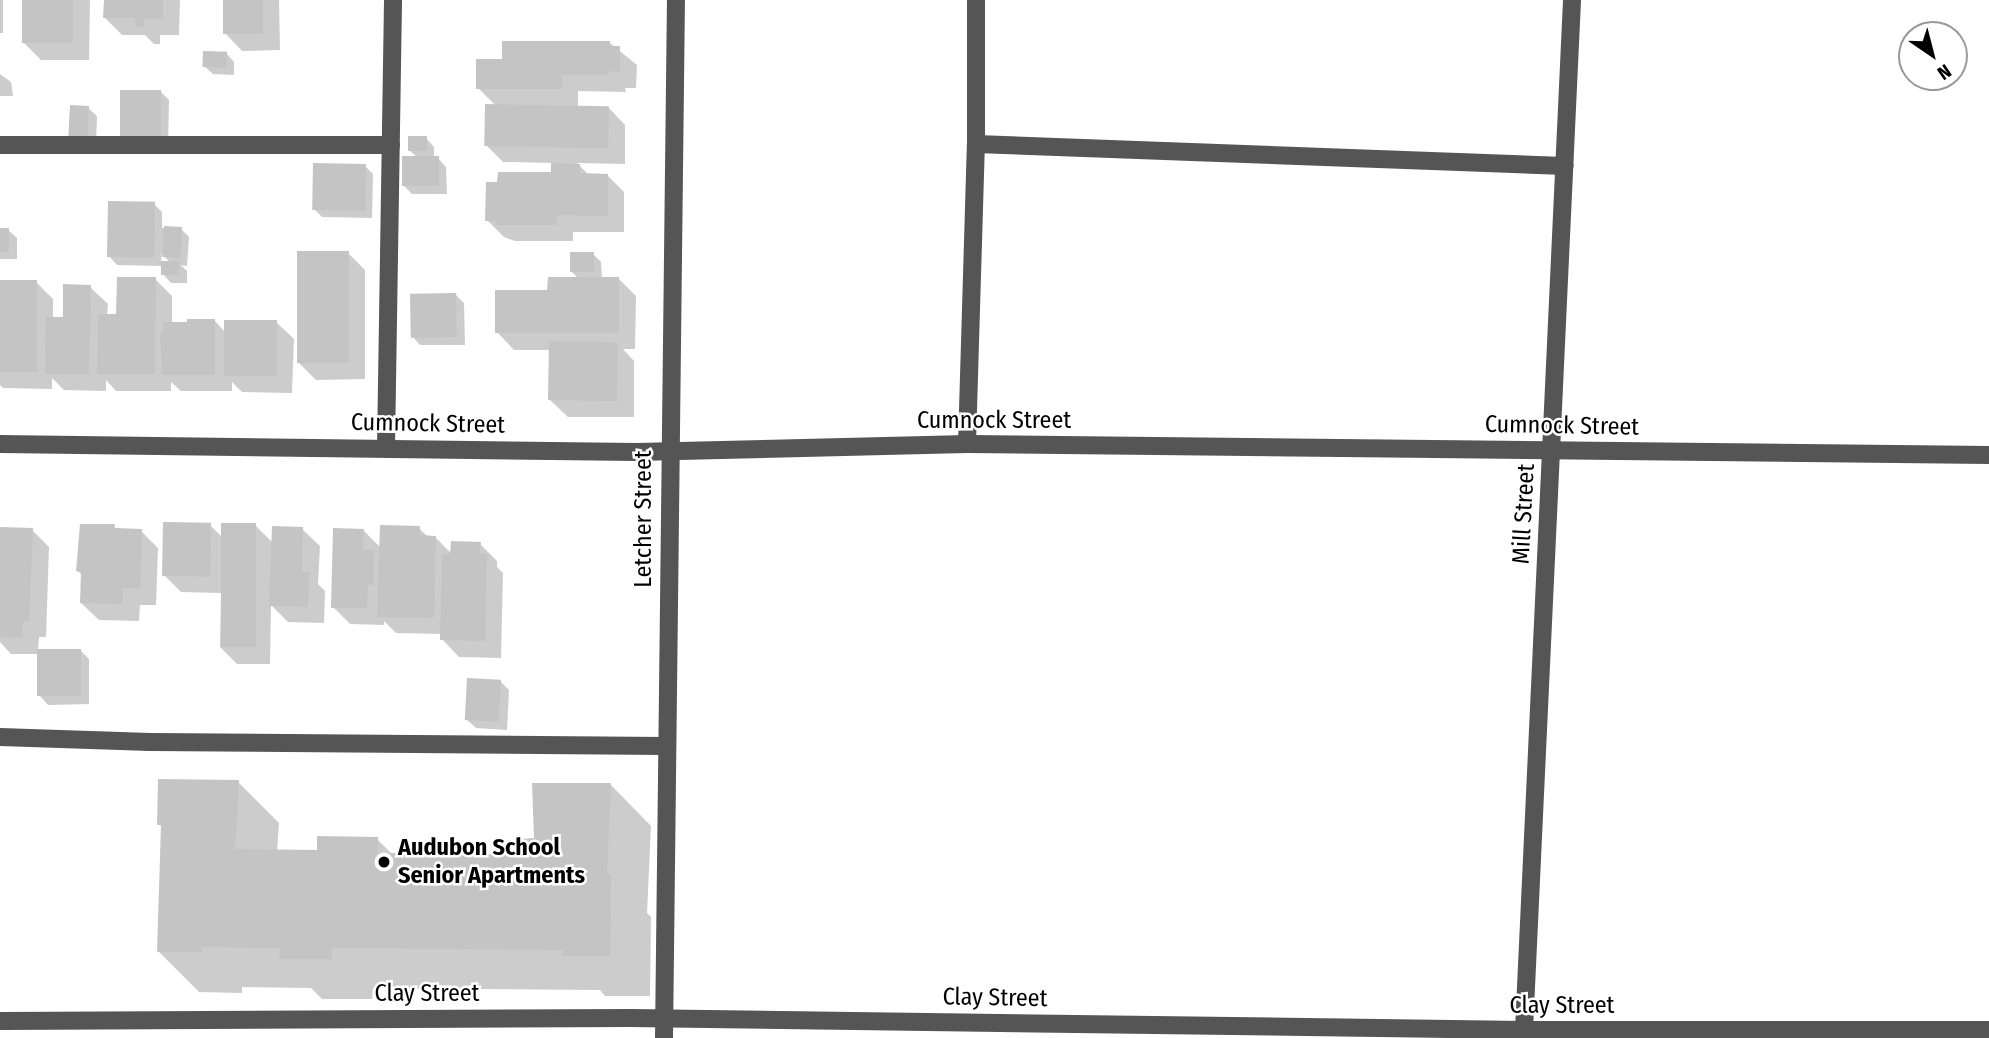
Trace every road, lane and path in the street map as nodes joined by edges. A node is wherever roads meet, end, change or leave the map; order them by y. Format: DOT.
graph roads {
  1 [pos="393,0"];
  2 [pos="676,0"];
  3 [pos="976,0"];
  4 [pos="1572,0"];
  5 [pos="976,144"];
  6 [pos="0,145"];
  7 [pos="391,145"];
  8 [pos="1565,166"];
  9 [pos="0,444"];
  10 [pos="967,444"];
  11 [pos="386,447"];
  12 [pos="1552,450"];
  13 [pos="669,452"];
  14 [pos="1989,455"];
  15 [pos="0,737"];
  16 [pos="666,746"];
  17 [pos="664,1018"];
  18 [pos="0,1021"];
  19 [pos="1524,1030"];
  20 [pos="1989,1030"];
  21 [pos="1592,1034"];
  22 [pos="664,1038"];
  1 -- 7 [label="street"];
  2 -- 13 [label="street, Letcher Street"];
  3 -- 5 [label="street"];
  4 -- 8 [label="street, Mill Street"];
  5 -- 8 [label="street"];
  5 -- 10 [label="street"];
  6 -- 7 [label="street"];
  7 -- 11 [label="street"];
  8 -- 12 [label="street, Mill Street"];
  9 -- 11 [label="street, Cumnock Street"];
  10 -- 12 [label="street, Cumnock Street"];
  10 -- 13 [label="street, Cumnock Street"];
  11 -- 13 [label="street, Cumnock Street"];
  12 -- 14 [label="street, Cumnock Street"];
  12 -- 19 [label="street, Mill Street"];
  13 -- 16 [label="street, Letcher Street"];
  15 -- 16 [label="street"];
  16 -- 17 [label="street, Letcher Street"];
  17 -- 18 [label="street, Clay Street"];
  17 -- 19 [label="street, Clay Street"];
  17 -- 22 [label="street, Letcher Street"];
  19 -- 21 [label="street, Clay Street"];
  20 -- 21 [label="street, Clay Street"];
}
